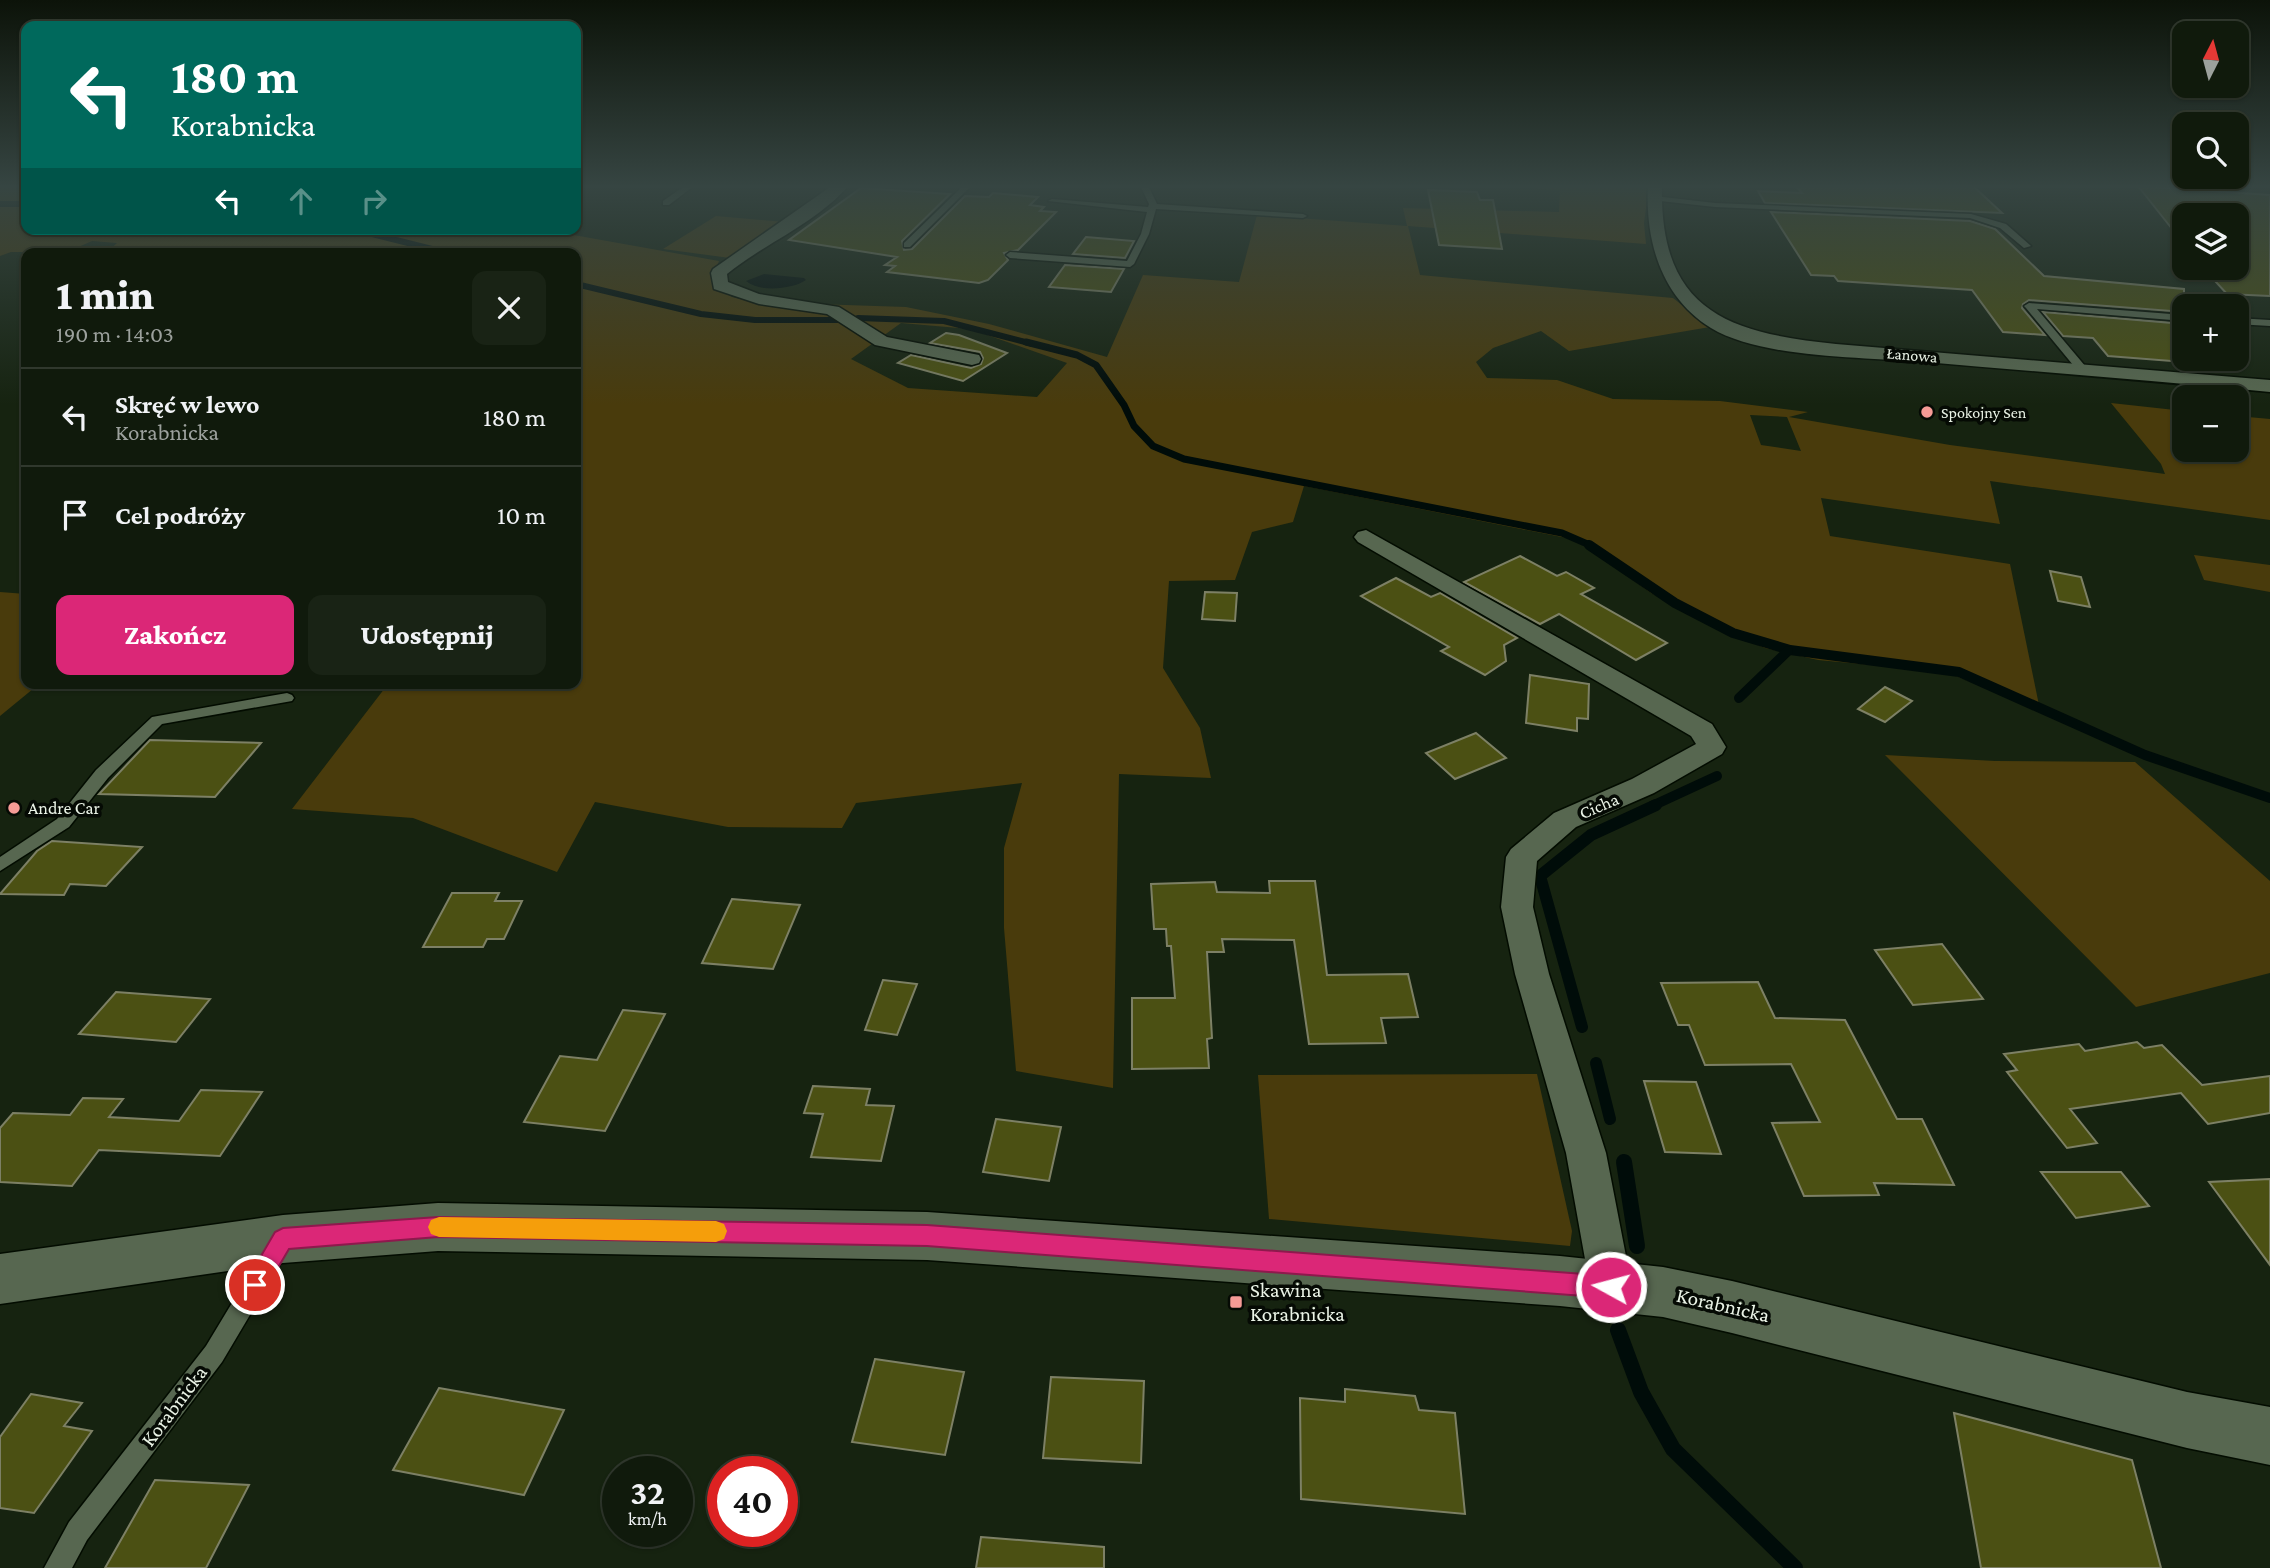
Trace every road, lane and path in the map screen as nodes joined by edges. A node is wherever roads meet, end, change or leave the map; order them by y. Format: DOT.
graph roads {
  1 [pos="737,258"];
  2 [pos="1052,258"];
  3 [pos="1133,258"];
  4 [pos="1662,258"];
  5 [pos="2172,317"];
  6 [pos="2249,322"];
  7 [pos="2270,323"];
  8 [pos="972,359"];
  9 [pos="2082,369"];
  10 [pos="2270,386"];
  11 [pos="1366,537"];
  12 [pos="287,698"];
  13 [pos="0,865"];
  14 [pos="283,1239"];
  15 [pos="0,1279"];
  16 [pos="1611,1287"];
  17 [pos="2270,1436"];
  18 [pos="57,1568"];
  1 -- 8 [label="street"];
  2 -- 3 [label="lane"];
  4 -- 9 [label="street, Łanowa"];
  5 -- 9 [label="lane"];
  6 -- 7 [label="lane"];
  9 -- 10 [label="street, Łanowa"];
  11 -- 16 [label="street, Cicha"];
  12 -- 13 [label="lane"];
  14 -- 15 [label="street, Korabnicka"];
  14 -- 16 [label="street, Korabnicka"];
  14 -- 18 [label="lane, Korabnicka"];
  16 -- 17 [label="street, Korabnicka"];
}
